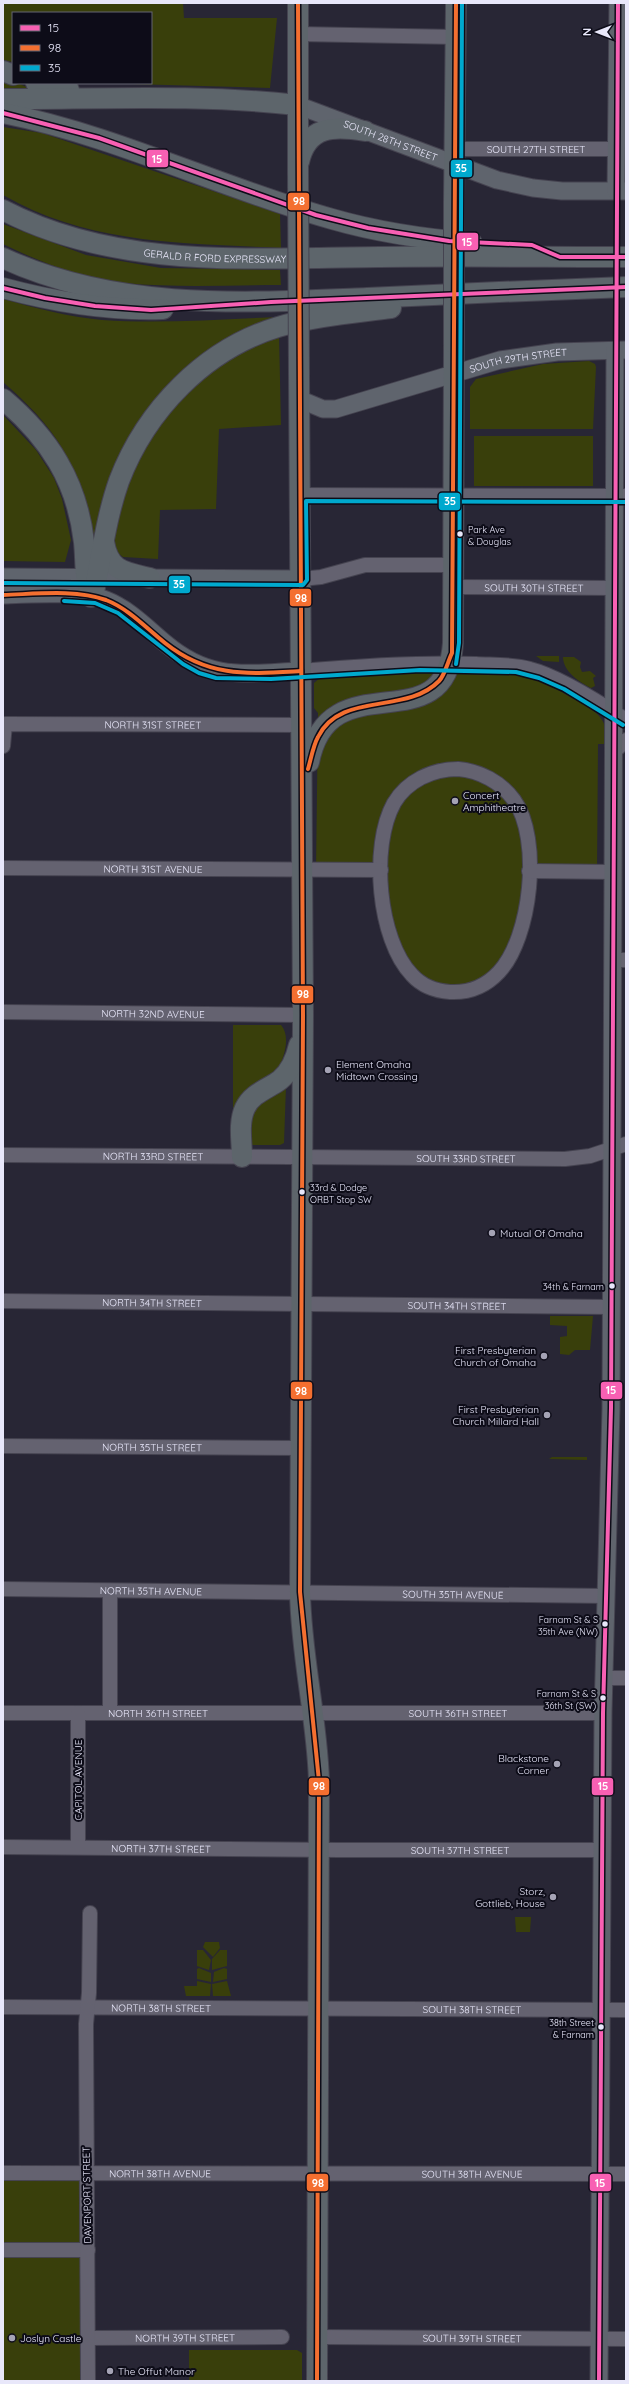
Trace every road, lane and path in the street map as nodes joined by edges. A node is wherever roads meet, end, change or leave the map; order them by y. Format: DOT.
graph roads {
  1 [pos="298,3"];
  2 [pos="456,3"];
  3 [pos="618,3"];
  4 [pos="456,37"];
  5 [pos="298,40"];
  6 [pos="41,84"];
  7 [pos="621,94"];
  8 [pos="125,98"];
  9 [pos="3,99"];
  10 [pos="260,102"];
  11 [pos="297,105"];
  12 [pos="3,113"];
  13 [pos="365,130"];
  14 [pos="616,149"];
  15 [pos="455,157"];
  16 [pos="298,169"];
  17 [pos="621,191"];
  18 [pos="3,210"];
  19 [pos="560,257"];
  20 [pos="626,257"];
  21 [pos="3,258"];
  22 [pos="626,287"];
  23 [pos="3,288"];
  24 [pos="552,290"];
  25 [pos="271,302"];
  26 [pos="621,350"];
  27 [pos="454,374"];
  28 [pos="3,399"];
  29 [pos="299,399"];
  30 [pos="300,495"];
  31 [pos="454,496"];
  32 [pos="621,496"];
  33 [pos="104,542"];
  34 [pos="453,565"];
  35 [pos="3,577"];
  36 [pos="91,578"];
  37 [pos="150,578"];
  38 [pos="301,579"];
  39 [pos="453,587"];
  40 [pos="614,588"];
  41 [pos="3,594"];
  42 [pos="91,597"];
  43 [pos="450,663"];
  44 [pos="301,671"];
  45 [pos="301,696"];
  46 [pos="620,716"];
  47 [pos="333,717"];
  48 [pos="302,724"];
  49 [pos="626,740"];
  50 [pos="3,746"];
  51 [pos="614,752"];
  52 [pos="303,800"];
  53 [pos="3,868"];
  54 [pos="303,870"];
  55 [pos="381,870"];
  56 [pos="529,871"];
  57 [pos="614,872"];
  58 [pos="620,960"];
  59 [pos="3,1012"];
  60 [pos="303,1021"];
  61 [pos="619,1146"];
  62 [pos="3,1155"];
  63 [pos="242,1157"];
  64 [pos="303,1158"];
  65 [pos="3,1301"];
  66 [pos="302,1303"];
  67 [pos="611,1307"];
  68 [pos="3,1446"];
  69 [pos="302,1448"];
  70 [pos="3,1589"];
  71 [pos="110,1591"];
  72 [pos="300,1592"];
  73 [pos="606,1596"];
  74 [pos="603,1678"];
  75 [pos="626,1678"];
  76 [pos="110,1712"];
  77 [pos="313,1712"];
  78 [pos="3,1713"];
  79 [pos="78,1713"];
  80 [pos="602,1713"];
  81 [pos="3,1847"];
  82 [pos="78,1847"];
  83 [pos="319,1849"];
  84 [pos="601,1850"];
  85 [pos="90,1913"];
  86 [pos="3,2007"];
  87 [pos="87,2008"];
  88 [pos="319,2008"];
  89 [pos="600,2010"];
  90 [pos="626,2010"];
  91 [pos="3,2173"];
  92 [pos="87,2173"];
  93 [pos="318,2173"];
  94 [pos="600,2174"];
  95 [pos="626,2174"];
  96 [pos="3,2250"];
  97 [pos="88,2250"];
  98 [pos="282,2337"];
  99 [pos="318,2337"];
  100 [pos="88,2338"];
  101 [pos="599,2339"];
  102 [pos="626,2339"];
  103 [pos="88,2381"];
  104 [pos="317,2381"];
  105 [pos="599,2381"];
  1 -- 5 [label="highway"];
  2 -- 4 [label="highway"];
  3 -- 7 [label="main road"];
  4 -- 5 [label="street"];
  4 -- 15 [label="highway"];
  5 -- 10 [label="highway"];
  5 -- 11 [label="highway"];
  6 -- 8 [label="highway"];
  7 -- 14 [label="main road"];
  8 -- 9 [label="highway"];
  8 -- 10 [label="highway"];
  10 -- 11 [label="highway"];
  11 -- 13 [label="main road, SOUTH 28TH STREET"];
  11 -- 16 [label="highway"];
  12 -- 19 [label="highway"];
  13 -- 15 [label="main road, SOUTH 28TH STREET"];
  13 -- 16 [label="highway"];
  14 -- 15 [label="street, SOUTH 27TH STREET"];
  14 -- 17 [label="main road"];
  15 -- 17 [label="main road, SOUTH 28TH STREET"];
  15 -- 27 [label="highway, bridge"];
  16 -- 29 [label="highway, bridge"];
  18 -- 19 [label="highway, GERALD R FORD EXPRESSWAY"];
  19 -- 20 [label="highway, GERALD R FORD EXPRESSWAY"];
  21 -- 25 [label="highway"];
  22 -- 24 [label="highway"];
  23 -- 25 [label="highway"];
  24 -- 25 [label="highway"];
  24 -- 33 [label="highway"];
  26 -- 27 [label="main road, SOUTH 29TH STREET"];
  26 -- 32 [label="main road"];
  27 -- 29 [label="main road, SOUTH 29TH STREET"];
  27 -- 31 [label="highway"];
  28 -- 36 [label="highway"];
  29 -- 30 [label="highway"];
  30 -- 31 [label="street"];
  30 -- 38 [label="highway"];
  31 -- 32 [label="street"];
  31 -- 34 [label="highway"];
  32 -- 40 [label="main road"];
  33 -- 36 [label="highway"];
  33 -- 37 [label="highway"];
  34 -- 38 [label="street"];
  34 -- 39 [label="highway"];
  35 -- 36 [label="main road"];
  36 -- 37 [label="main road"];
  36 -- 42 [label="highway"];
  37 -- 38 [label="main road"];
  38 -- 44 [label="highway"];
  39 -- 40 [label="street, SOUTH 30TH STREET"];
  39 -- 43 [label="highway"];
  40 -- 46 [label="main road"];
  41 -- 42 [label="main road"];
  42 -- 44 [label="main road"];
  43 -- 44 [label="street"];
  43 -- 46 [label="street"];
  43 -- 47 [label="highway"];
  44 -- 45 [label="highway"];
  45 -- 47 [label="highway"];
  45 -- 48 [label="highway"];
  46 -- 51 [label="main road"];
  47 -- 52 [label="highway"];
  48 -- 50 [label="street, NORTH 31ST STREET"];
  48 -- 52 [label="highway"];
  49 -- 51 [label="street"];
  51 -- 57 [label="main road"];
  52 -- 54 [label="highway"];
  53 -- 54 [label="street, NORTH 31ST AVENUE"];
  54 -- 55 [label="street, NORTH 31ST AVENUE"];
  54 -- 60 [label="highway"];
  55 -- 56 [label="street"];
  55 -- 56 [label="street"];
  56 -- 57 [label="street"];
  57 -- 58 [label="main road"];
  58 -- 61 [label="main road"];
  59 -- 60 [label="street, NORTH 32ND AVENUE"];
  60 -- 63 [label="highway"];
  60 -- 64 [label="highway"];
  61 -- 64 [label="street, SOUTH 33RD STREET"];
  61 -- 67 [label="main road"];
  62 -- 63 [label="street, NORTH 33RD STREET"];
  63 -- 64 [label="street, NORTH 33RD STREET"];
  64 -- 66 [label="highway"];
  65 -- 66 [label="street, NORTH 34TH STREET"];
  66 -- 67 [label="street, SOUTH 34TH STREET"];
  66 -- 69 [label="highway"];
  67 -- 73 [label="main road"];
  68 -- 69 [label="street, NORTH 35TH STREET"];
  69 -- 72 [label="highway"];
  70 -- 71 [label="street, NORTH 35TH AVENUE"];
  71 -- 72 [label="street, NORTH 35TH AVENUE"];
  71 -- 76 [label="street"];
  72 -- 73 [label="street, SOUTH 35TH AVENUE"];
  72 -- 77 [label="highway"];
  73 -- 74 [label="main road"];
  74 -- 75 [label="street"];
  74 -- 80 [label="main road"];
  76 -- 77 [label="street, NORTH 36TH STREET"];
  76 -- 79 [label="street, NORTH 36TH STREET"];
  77 -- 80 [label="street, SOUTH 36TH STREET"];
  77 -- 83 [label="highway"];
  78 -- 79 [label="street, NORTH 36TH STREET"];
  79 -- 82 [label="street, CAPITOL AVENUE"];
  80 -- 84 [label="main road"];
  81 -- 82 [label="street, NORTH 37TH STREET"];
  82 -- 83 [label="street, NORTH 37TH STREET"];
  83 -- 84 [label="street, SOUTH 37TH STREET"];
  83 -- 88 [label="highway"];
  84 -- 89 [label="main road"];
  85 -- 87 [label="street"];
  86 -- 87 [label="street, NORTH 38TH STREET"];
  87 -- 88 [label="street, NORTH 38TH STREET"];
  87 -- 92 [label="street, DAVENPORT STREET"];
  88 -- 89 [label="street, SOUTH 38TH STREET"];
  88 -- 93 [label="highway"];
  89 -- 90 [label="street, SOUTH 38TH STREET"];
  89 -- 94 [label="main road"];
  91 -- 92 [label="street, NORTH 38TH AVENUE"];
  92 -- 93 [label="street, NORTH 38TH AVENUE"];
  92 -- 97 [label="street, DAVENPORT STREET"];
  93 -- 94 [label="street, SOUTH 38TH AVENUE"];
  93 -- 99 [label="highway"];
  94 -- 95 [label="street, SOUTH 38TH AVENUE"];
  94 -- 101 [label="main road"];
  96 -- 97 [label="street"];
  97 -- 100 [label="street, DAVENPORT STREET"];
  98 -- 100 [label="street, NORTH 39TH STREET"];
  99 -- 101 [label="street, SOUTH 39TH STREET"];
  99 -- 104 [label="highway"];
  100 -- 103 [label="street, DAVENPORT STREET"];
  101 -- 102 [label="street, SOUTH 39TH STREET"];
  101 -- 105 [label="main road"];
}
